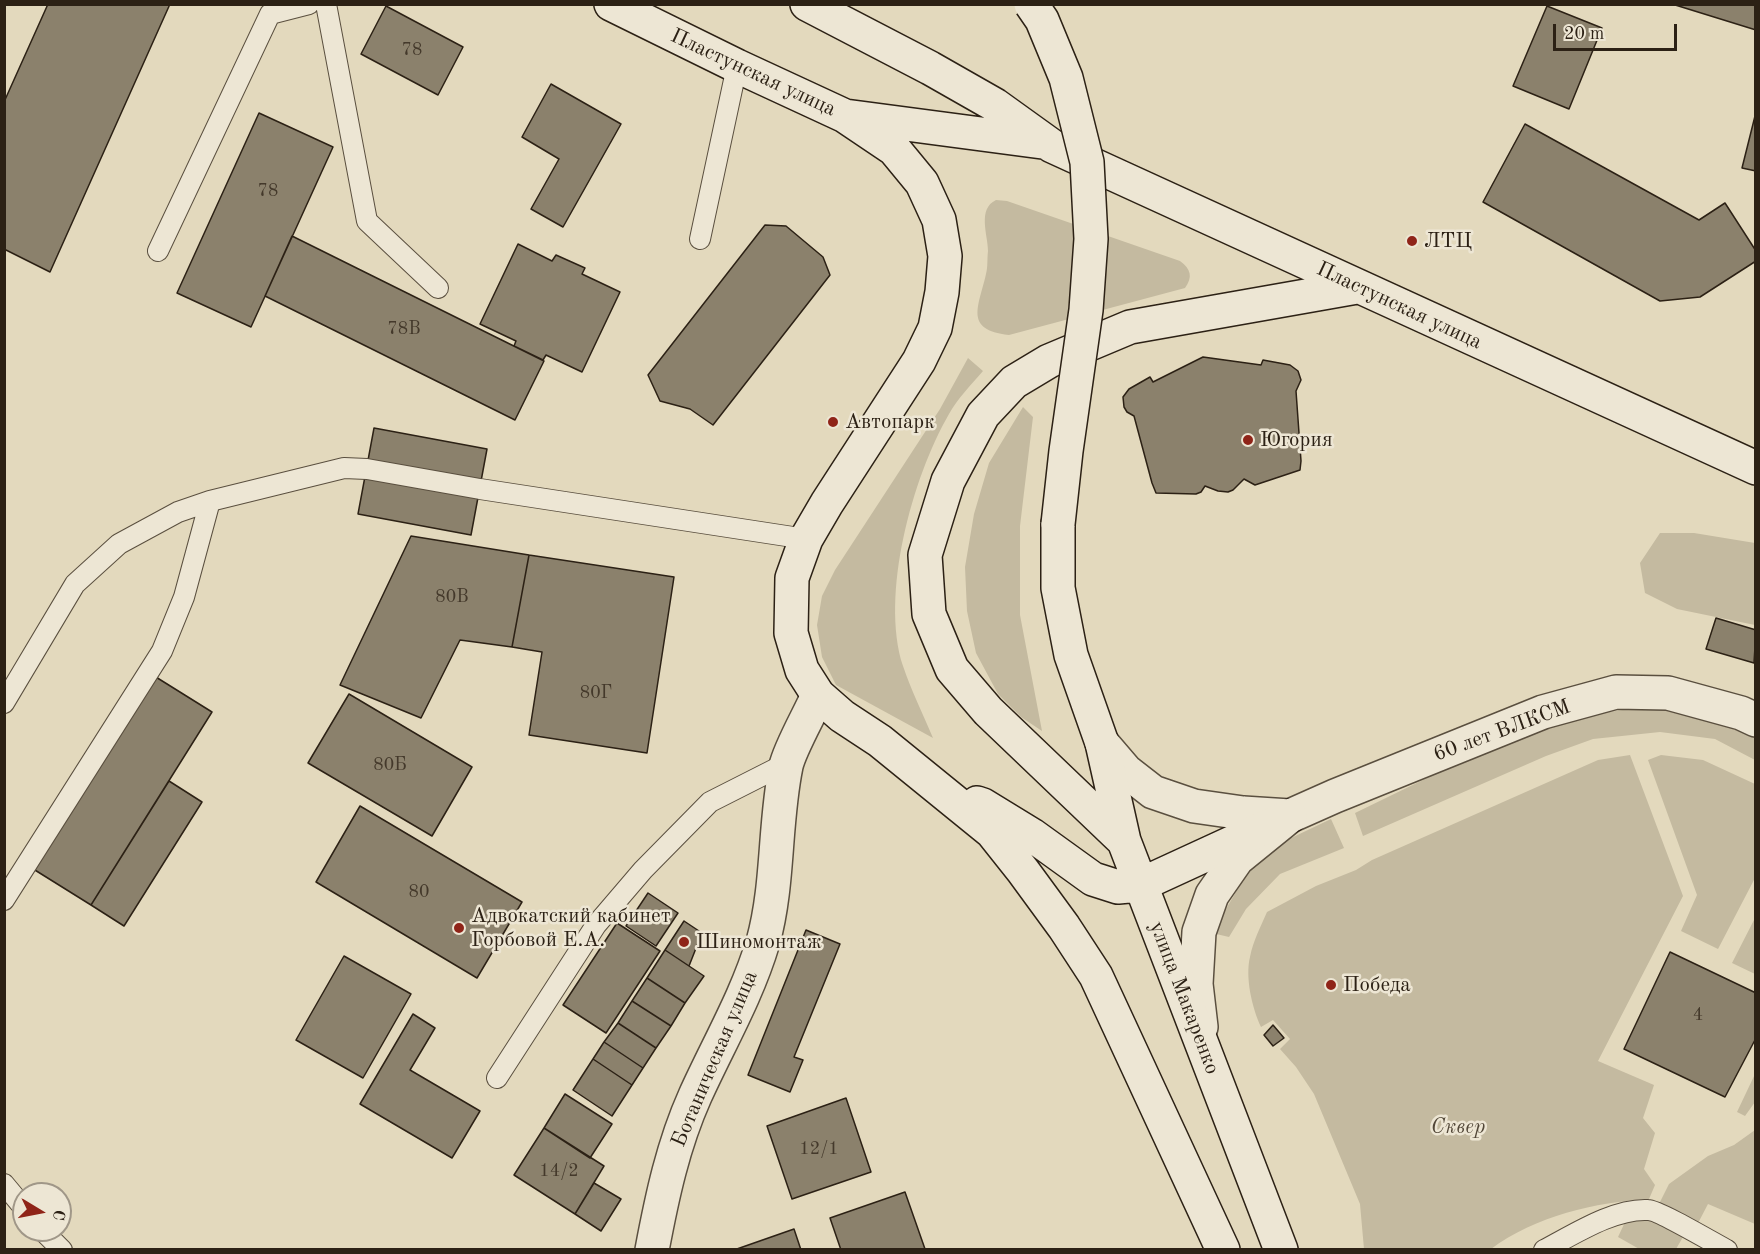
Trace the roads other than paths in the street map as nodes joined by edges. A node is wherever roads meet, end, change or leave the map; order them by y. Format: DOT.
graph roads {
  1 [pos="309,4"];
  2 [pos="326,4"];
  3 [pos="611,4"];
  4 [pos="807,4"];
  5 [pos="1031,4"];
  6 [pos="737,66"];
  7 [pos="845,116"];
  8 [pos="1044,142"];
  9 [pos="700,239"];
  10 [pos="158,251"];
  11 [pos="1357,287"];
  12 [pos="438,288"];
  13 [pos="1755,468"];
  14 [pos="210,501"];
  15 [pos="806,539"];
  16 [pos="818,695"];
  17 [pos="4,703"];
  18 [pos="1755,720"];
  19 [pos="1102,743"];
  20 [pos="787,763"];
  21 [pos="950,796"];
  22 [pos="1290,816"];
  23 [pos="1124,841"];
  24 [pos="1140,885"];
  25 [pos="4,900"];
  26 [pos="1205,1053"];
  27 [pos="497,1078"];
  28 [pos="652,1250"];
  29 [pos="1223,1250"];
  30 [pos="1281,1250"];
  31 [pos="1544,1250"];
  32 [pos="1727,1250"];
  1 -- 10 [label="lane"];
  2 -- 12 [label="lane"];
  3 -- 6 [label="street, Пластунская улица"];
  4 -- 8 [label="street, Пластунская улица"];
  5 -- 19 [label="street, улица Макаренко, bridge"];
  6 -- 7 [label="street, Пластунская улица"];
  6 -- 9 [label="lane"];
  7 -- 8 [label="street, Пластунская улица"];
  7 -- 15 [label="street"];
  8 -- 11 [label="street, Пластунская улица"];
  11 -- 13 [label="street, Пластунская улица"];
  11 -- 23 [label="street"];
  14 -- 15 [label="lane"];
  14 -- 17 [label="lane"];
  14 -- 25 [label="lane"];
  15 -- 16 [label="street"];
  16 -- 20 [label="street, Ботаническая улица"];
  16 -- 21 [label="street"];
  18 -- 22 [label="street, 60 лет ВЛКСМ"];
  19 -- 22 [label="street"];
  19 -- 23 [label="street, улица Макаренко"];
  20 -- 27 [label="lane"];
  20 -- 28 [label="street, Ботаническая улица"];
  21 -- 24 [label="street"];
  21 -- 29 [label="street"];
  22 -- 24 [label="street"];
  22 -- 26 [label="street"];
  23 -- 24 [label="street, улица Макаренко"];
  24 -- 26 [label="street, улица Макаренко"];
  26 -- 30 [label="street, улица Макаренко"];
  31 -- 32 [label="lane"];
}
